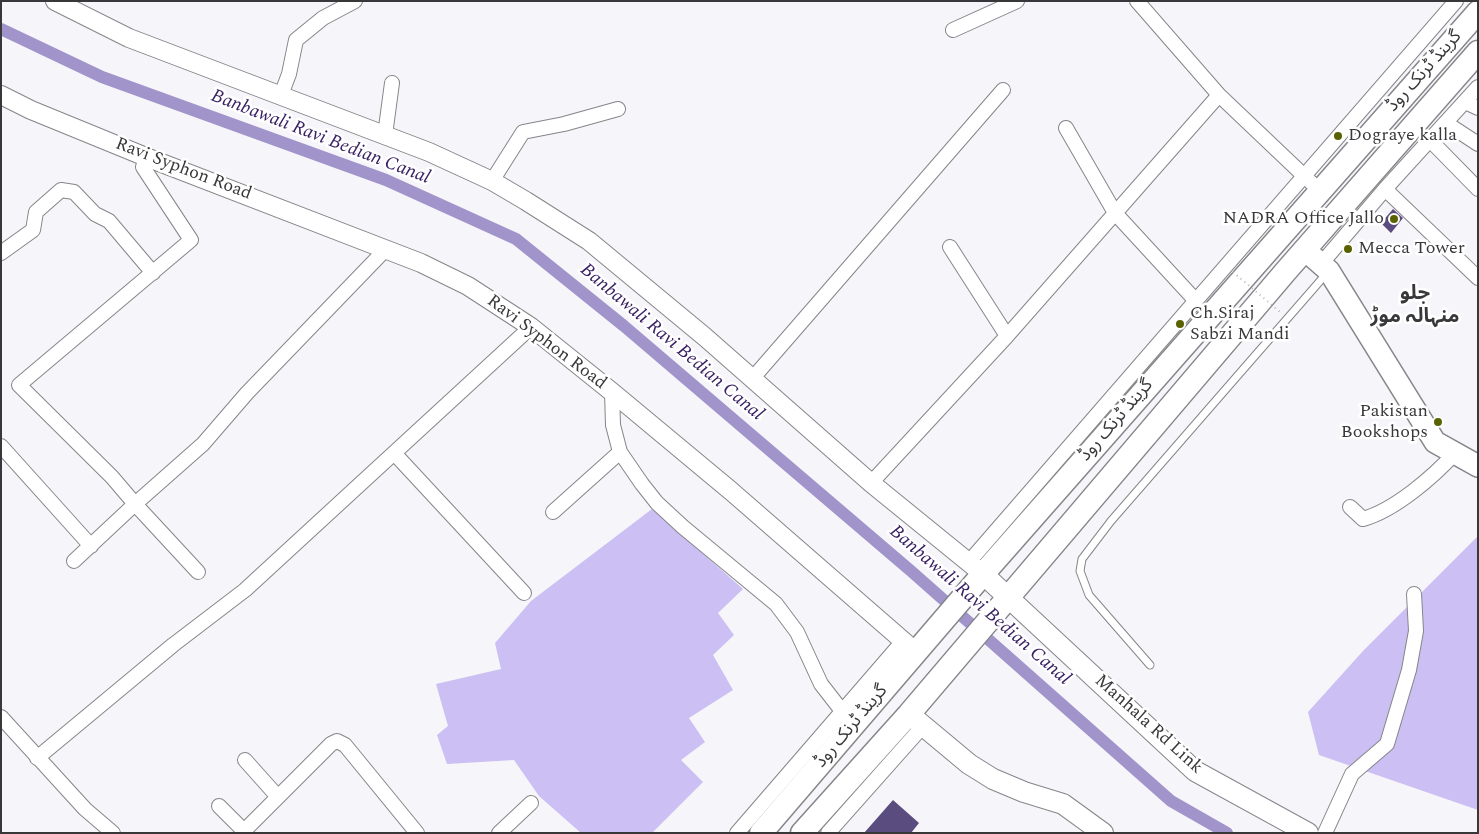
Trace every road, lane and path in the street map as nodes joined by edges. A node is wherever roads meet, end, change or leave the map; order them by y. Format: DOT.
graph roads {
  1 [pos="55,1"];
  2 [pos="356,1"];
  3 [pos="1017,1"];
  4 [pos="1137,1"];
  5 [pos="1456,1"];
  6 [pos="1478,12"];
  7 [pos="953,30"];
  8 [pos="1443,52"];
  9 [pos="1471,60"];
  10 [pos="392,83"];
  11 [pos="1478,87"];
  12 [pos="1003,90"];
  13 [pos="1,95"];
  14 [pos="281,95"];
  15 [pos="1219,95"];
  16 [pos="1472,105"];
  17 [pos="618,110"];
  18 [pos="1446,123"];
  19 [pos="1066,128"];
  20 [pos="385,135"];
  21 [pos="1430,140"];
  22 [pos="1478,144"];
  23 [pos="146,157"];
  24 [pos="492,181"];
  25 [pos="1311,183"];
  26 [pos="1385,189"];
  27 [pos="1478,189"];
  28 [pos="1115,213"];
  29 [pos="950,247"];
  30 [pos="386,249"];
  31 [pos="1,253"];
  32 [pos="1318,262"];
  33 [pos="1233,272"];
  34 [pos="152,273"];
  35 [pos="1478,278"];
  36 [pos="1196,302"];
  37 [pos="1280,312"];
  38 [pos="531,327"];
  39 [pos="1007,336"];
  40 [pos="752,379"];
  41 [pos="612,392"];
  42 [pos="1,446"];
  43 [pos="620,452"];
  44 [pos="394,453"];
  45 [pos="1469,457"];
  46 [pos="872,483"];
  47 [pos="135,504"];
  48 [pos="1350,508"];
  49 [pos="553,512"];
  50 [pos="91,546"];
  51 [pos="74,561"];
  52 [pos="198,572"];
  53 [pos="977,572"];
  54 [pos="524,592"];
  55 [pos="1414,594"];
  56 [pos="1005,602"];
  57 [pos="913,646"];
  58 [pos="1150,665"];
  59 [pos="1,717"];
  60 [pos="849,717"];
  61 [pos="916,720"];
  62 [pos="37,758"];
  63 [pos="245,760"];
  64 [pos="810,777"];
  65 [pos="834,796"];
  66 [pos="278,797"];
  67 [pos="531,804"];
  68 [pos="219,806"];
  69 [pos="243,832"];
  70 [pos="113,833"];
  71 [pos="417,833"];
  72 [pos="500,833"];
  73 [pos="737,833"];
  74 [pos="761,833"];
  75 [pos="802,833"];
  76 [pos="828,833"];
  77 [pos="1104,833"];
  78 [pos="1308,833"];
  79 [pos="1325,833"];
  1 -- 14 [label="street"];
  2 -- 14 [label="street"];
  3 -- 7 [label="street"];
  4 -- 15 [label="street"];
  5 -- 25 [label="street"];
  6 -- 8 [label="highway, گرینڈ ٹرنک روڈ"];
  8 -- 9 [label="highway"];
  8 -- 25 [label="highway, گرینڈ ٹرنک روڈ"];
  9 -- 32 [label="highway, گرینڈ ٹرنک روڈ"];
  10 -- 20 [label="street"];
  11 -- 16 [label="street"];
  12 -- 40 [label="street"];
  13 -- 23 [label="street, Ravi Syphon Road"];
  14 -- 20 [label="street"];
  15 -- 25 [label="street"];
  15 -- 28 [label="street"];
  16 -- 18 [label="street"];
  17 -- 24 [label="street"];
  18 -- 21 [label="street"];
  18 -- 22 [label="street"];
  19 -- 28 [label="street"];
  20 -- 24 [label="street"];
  21 -- 26 [label="street"];
  21 -- 27 [label="street"];
  23 -- 30 [label="street, Ravi Syphon Road"];
  23 -- 34 [label="street"];
  24 -- 40 [label="street"];
  25 -- 36 [label="street"];
  25 -- 53 [label="highway, گرینڈ ٹرنک روڈ"];
  26 -- 32 [label="street"];
  26 -- 35 [label="street"];
  28 -- 36 [label="street"];
  28 -- 39 [label="street"];
  29 -- 39 [label="street"];
  30 -- 38 [label="street, Ravi Syphon Road"];
  30 -- 47 [label="street"];
  31 -- 34 [label="street"];
  32 -- 45 [label="main road"];
  32 -- 56 [label="highway, گرینڈ ٹرنک روڈ"];
  32 -- 58 [label="lane"];
  33 -- 37 [label="path, bridge"];
  34 -- 47 [label="street"];
  36 -- 53 [label="street"];
  38 -- 41 [label="street, Ravi Syphon Road"];
  38 -- 44 [label="street"];
  39 -- 46 [label="street"];
  40 -- 46 [label="street"];
  41 -- 43 [label="street"];
  41 -- 57 [label="street, Ravi Syphon Road"];
  42 -- 50 [label="street"];
  43 -- 49 [label="street"];
  43 -- 60 [label="street"];
  44 -- 54 [label="street"];
  44 -- 62 [label="street"];
  45 -- 48 [label="street"];
  46 -- 53 [label="street"];
  47 -- 50 [label="street"];
  47 -- 52 [label="street"];
  50 -- 51 [label="street"];
  53 -- 56 [label="main road, Manhala Rd Link"];
  53 -- 57 [label="highway, گرینڈ ٹرنک روڈ"];
  55 -- 79 [label="street"];
  56 -- 61 [label="highway, گرینڈ ٹرنک روڈ"];
  56 -- 78 [label="main road, Manhala Rd Link"];
  57 -- 60 [label="highway, گرینڈ ٹرنک روڈ"];
  59 -- 62 [label="street"];
  60 -- 64 [label="highway, گرینڈ ٹرنک روڈ"];
  60 -- 73 [label="street"];
  61 -- 65 [label="highway, گرینڈ ٹرنک روڈ"];
  61 -- 76 [label="street"];
  61 -- 77 [label="main road"];
  62 -- 70 [label="street"];
  63 -- 66 [label="street"];
  64 -- 65 [label="highway"];
  64 -- 74 [label="highway, گرینڈ ٹرنک روڈ"];
  65 -- 75 [label="highway, گرینڈ ٹرنک روڈ"];
  66 -- 69 [label="street"];
  66 -- 71 [label="street"];
  67 -- 72 [label="street"];
  68 -- 69 [label="street"];
}
